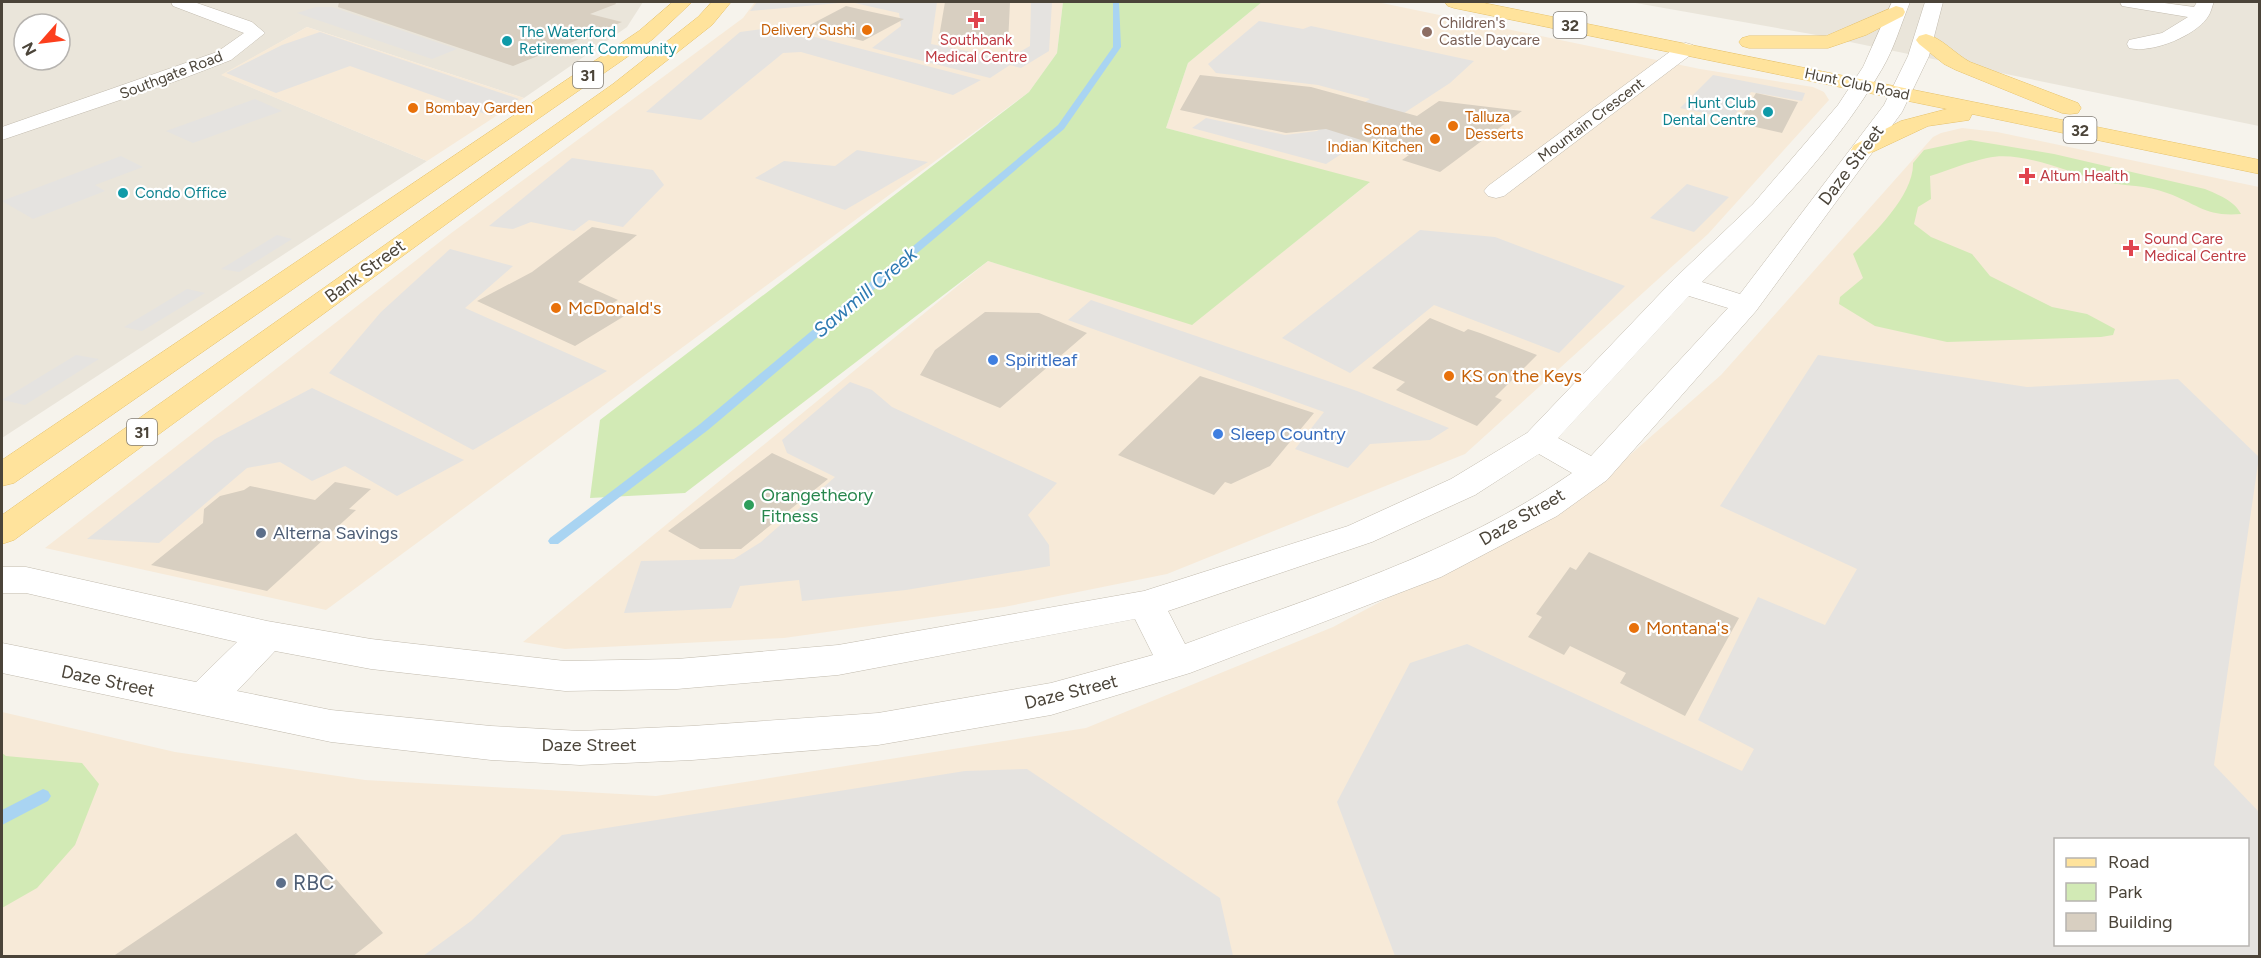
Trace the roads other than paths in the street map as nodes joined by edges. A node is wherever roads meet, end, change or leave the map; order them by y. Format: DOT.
graph roads {
  1 [pos="179,2"];
  2 [pos="683,2"];
  3 [pos="696,2"];
  4 [pos="721,2"];
  5 [pos="1454,2"];
  6 [pos="1934,2"];
  7 [pos="2128,2"];
  8 [pos="1898,7"];
  9 [pos="2203,8"];
  10 [pos="1726,38"];
  11 [pos="1926,40"];
  12 [pos="1749,42"];
  13 [pos="2136,44"];
  14 [pos="1686,49"];
  15 [pos="1868,76"];
  16 [pos="1914,82"];
  17 [pos="1951,83"];
  18 [pos="2070,108"];
  19 [pos="531,115"];
  20 [pos="2034,121"];
  21 [pos="570,122"];
  22 [pos="2151,123"];
  23 [pos="2,134"];
  24 [pos="1862,150"];
  25 [pos="2259,167"];
  26 [pos="1496,191"];
  27 [pos="1684,285"];
  28 [pos="1746,305"];
  29 [pos="233,317"];
  30 [pos="283,332"];
  31 [pos="1538,440"];
  32 [pos="1595,472"];
  33 [pos="2,475"];
  34 [pos="2,532"];
  35 [pos="2,580"];
  36 [pos="1146,604"];
  37 [pos="267,635"];
  38 [pos="2,658"];
  39 [pos="1176,663"];
  40 [pos="204,701"];
  1 -- 23 [label="street, Southgate Road"];
  2 -- 19 [label="main road, Bank Street / 31"];
  3 -- 4 [label="main road"];
  4 -- 21 [label="main road, Bank Street / 31"];
  5 -- 14 [label="main road, Hunt Club Road / 32"];
  6 -- 11 [label="street, Daze Street"];
  7 -- 9 [label="street"];
  8 -- 12 [label="main road"];
  8 -- 15 [label="street, Daze Street"];
  9 -- 13 [label="street"];
  10 -- 12 [label="main road, Hunt Club Road / 32"];
  11 -- 16 [label="street, Daze Street"];
  11 -- 18 [label="main road"];
  12 -- 15 [label="main road, Hunt Club Road / 32"];
  14 -- 15 [label="main road, Hunt Club Road / 32"];
  14 -- 26 [label="street, Mountain Crescent"];
  15 -- 16 [label="main road, Hunt Club Road / 32"];
  15 -- 27 [label="street, Daze Street"];
  16 -- 20 [label="main road, Hunt Club Road / 32"];
  16 -- 24 [label="street, Daze Street"];
  17 -- 18 [label="main road, 32"];
  18 -- 22 [label="main road, 32"];
  19 -- 21 [label="main road"];
  19 -- 29 [label="main road, Bank Street / 31"];
  20 -- 24 [label="main road"];
  20 -- 25 [label="main road, Hunt Club Road / 32"];
  21 -- 30 [label="main road, Bank Street / 31"];
  24 -- 28 [label="street, Daze Street"];
  27 -- 28 [label="street"];
  27 -- 31 [label="street, Daze Street"];
  28 -- 32 [label="street, Daze Street"];
  29 -- 30 [label="main road"];
  29 -- 33 [label="main road, Bank Street / 31"];
  30 -- 34 [label="main road, Bank Street / 31"];
  31 -- 32 [label="street"];
  31 -- 36 [label="street, Daze Street"];
  32 -- 39 [label="street, Daze Street"];
  35 -- 37 [label="street, Daze Street"];
  36 -- 37 [label="street, Daze Street"];
  36 -- 39 [label="street"];
  37 -- 40 [label="street"];
  38 -- 40 [label="street, Daze Street"];
  39 -- 40 [label="street, Daze Street"];
}
